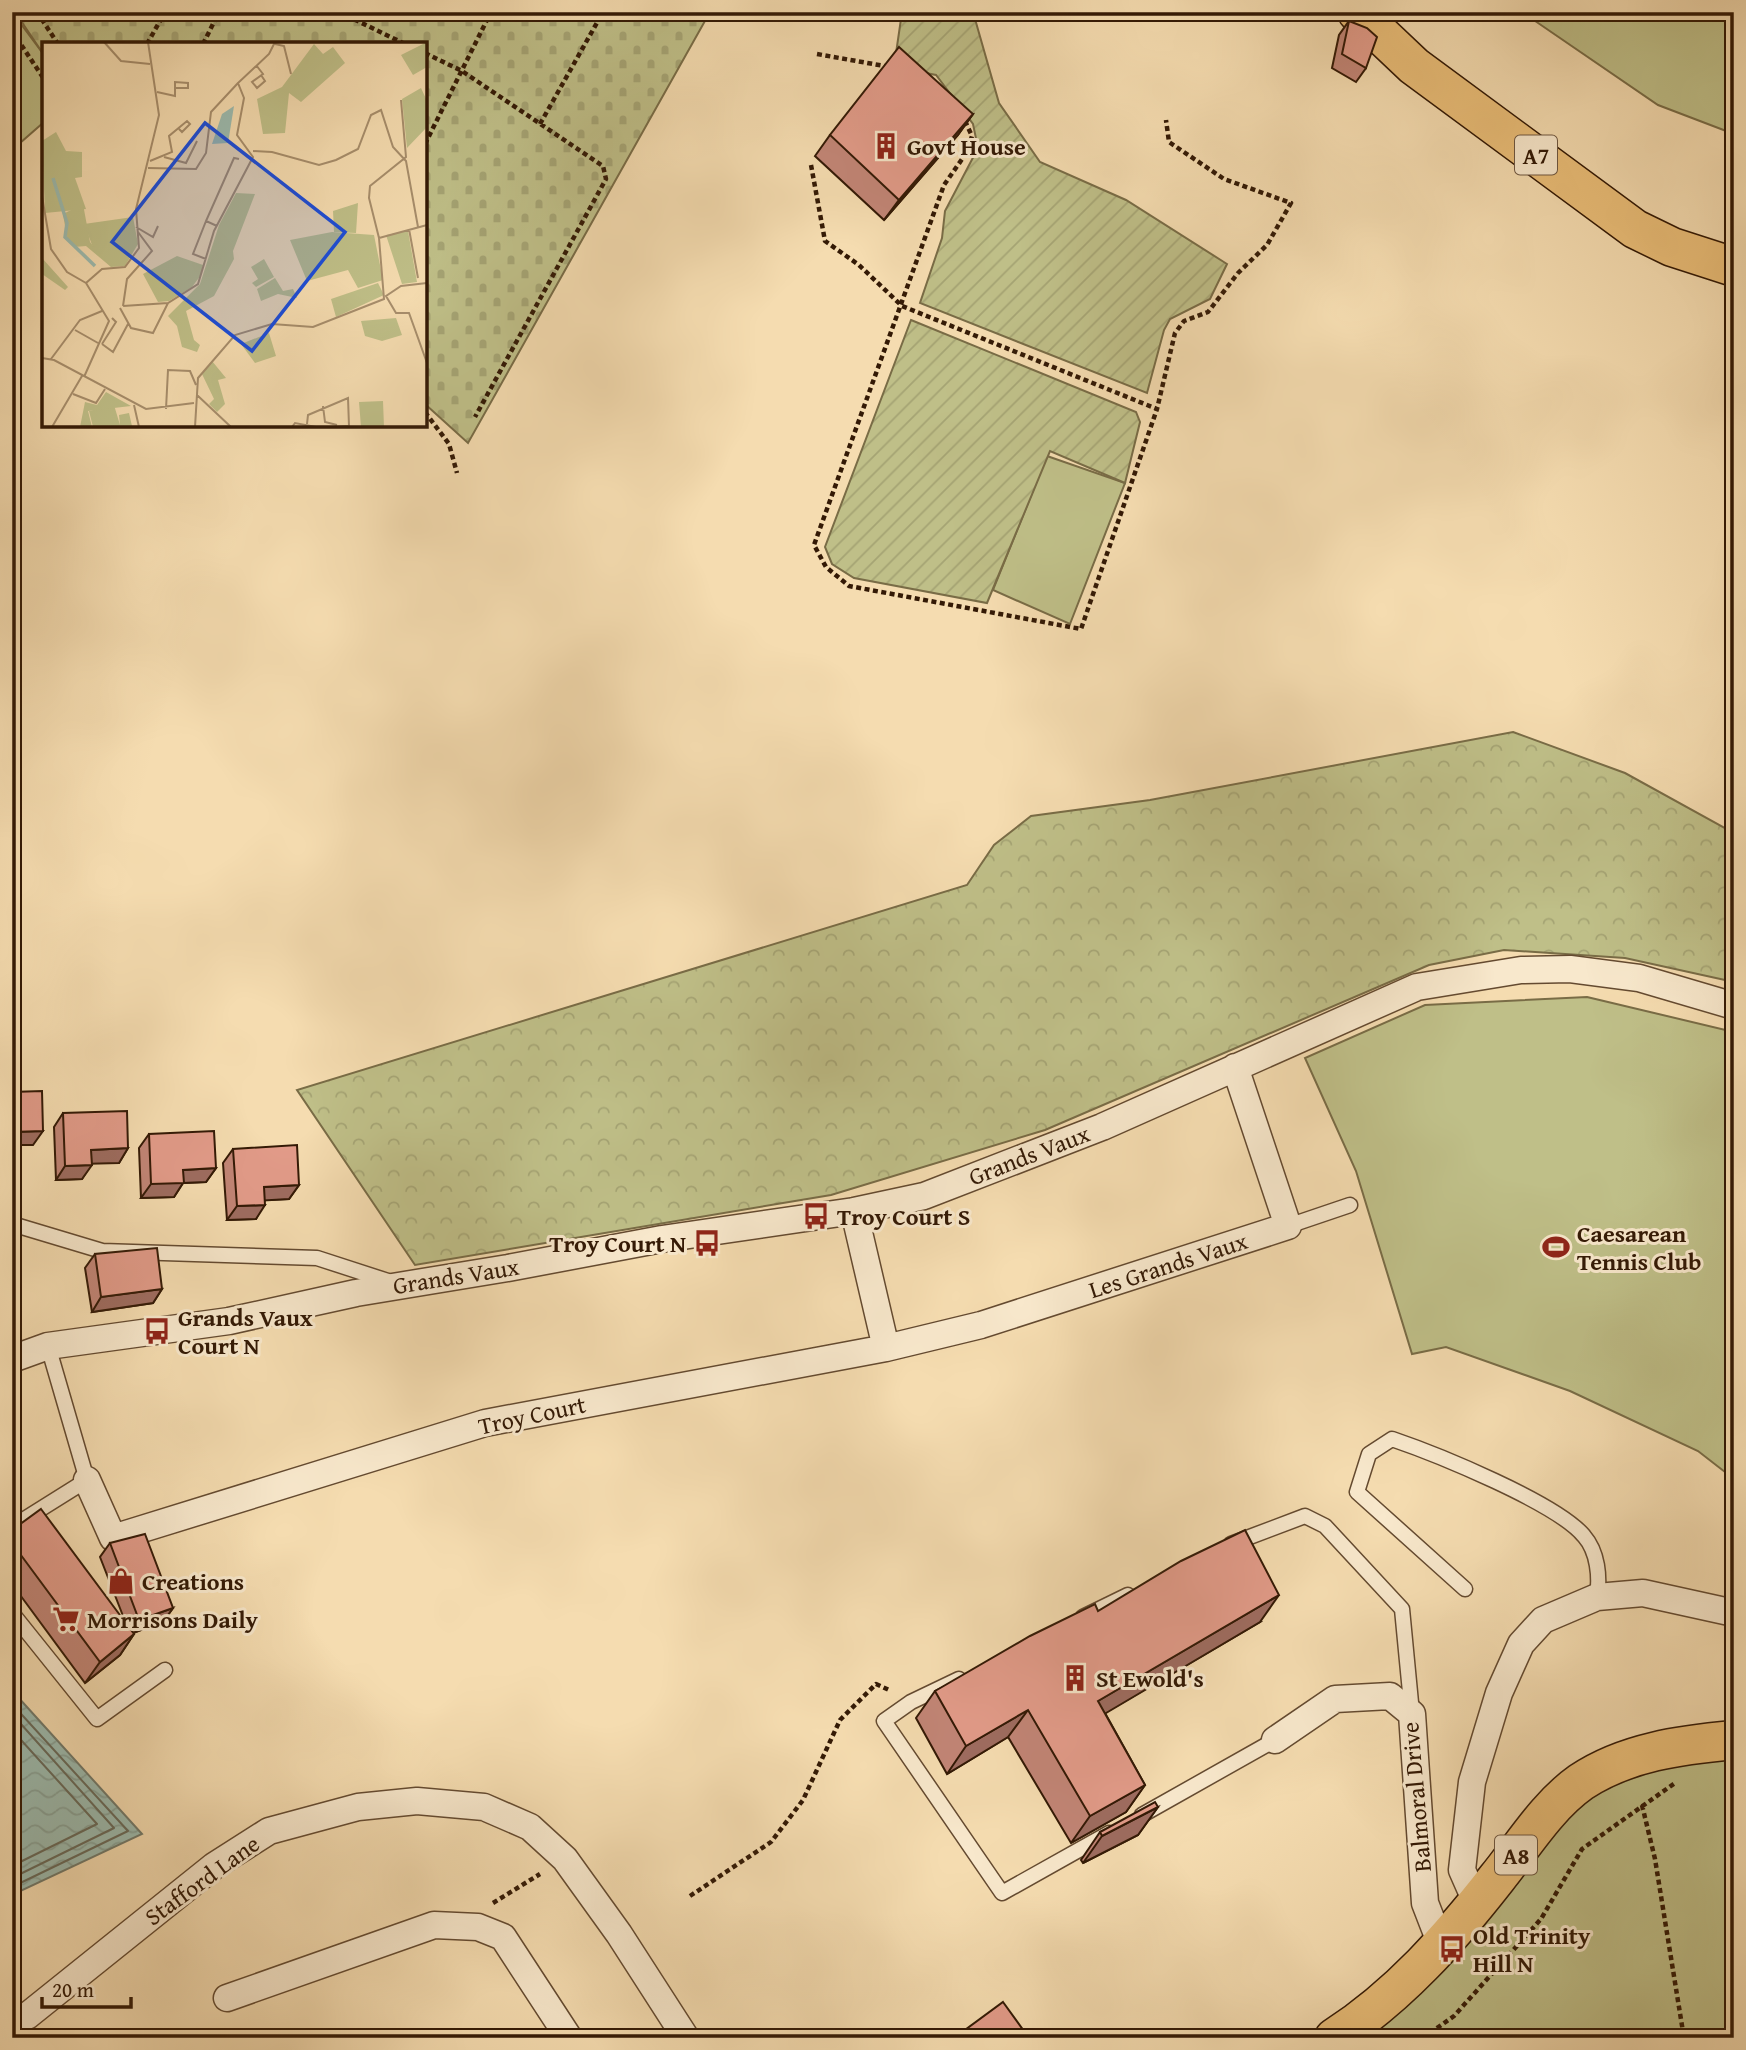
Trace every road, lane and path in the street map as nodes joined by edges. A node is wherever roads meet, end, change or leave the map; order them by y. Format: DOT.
graph roads {
  1 [pos="37,12"];
  2 [pos="165,12"];
  3 [pos="219,12"];
  4 [pos="339,12"];
  5 [pos="491,12"];
  6 [pos="603,12"];
  7 [pos="1357,12"];
  8 [pos="12,31"];
  9 [pos="57,42"];
  10 [pos="148,42"];
  11 [pos="204,42"];
  12 [pos="401,42"];
  13 [pos="427,54"];
  14 [pos="817,54"];
  15 [pos="894,67"];
  16 [pos="462,71"];
  17 [pos="42,76"];
  18 [pos="962,116"];
  19 [pos="1166,120"];
  20 [pos="540,124"];
  21 [pos="427,140"];
  22 [pos="811,165"];
  23 [pos="1734,267"];
  24 [pos="902,306"];
  25 [pos="1157,409"];
  26 [pos="427,415"];
  27 [pos="475,417"];
  28 [pos="457,473"];
  29 [pos="1734,1006"];
  30 [pos="1235,1067"];
  31 [pos="1350,1205"];
  32 [pos="853,1211"];
  33 [pos="12,1224"];
  34 [pos="1288,1226"];
  35 [pos="400,1285"];
  36 [pos="48,1346"];
  37 [pos="886,1348"];
  38 [pos="12,1359"];
  39 [pos="87,1480"];
  40 [pos="12,1527"];
  41 [pos="1220,1549"];
  42 [pos="1146,1586"];
  43 [pos="1465,1589"];
  44 [pos="1597,1597"];
  45 [pos="12,1613"];
  46 [pos="1734,1613"];
  47 [pos="1072,1622"];
  48 [pos="165,1670"];
  49 [pos="973,1672"];
  50 [pos="911,1702"];
  51 [pos="1412,1714"];
  52 [pos="1275,1740"];
  53 [pos="1734,1740"];
  54 [pos="1677,1782"];
  55 [pos="1642,1805"];
  56 [pos="565,1859"];
  57 [pos="690,1896"];
  58 [pos="1477,1904"];
  59 [pos="478,1927"];
  60 [pos="1442,1947"];
  61 [pos="227,1998"];
  62 [pos="12,2022"];
  63 [pos="569,2038"];
  64 [pos="686,2038"];
  65 [pos="1334,2038"];
  66 [pos="1423,2038"];
  67 [pos="1684,2038"];
  1 -- 9 [label="path"];
  2 -- 10 [label="path"];
  3 -- 11 [label="path"];
  4 -- 12 [label="path"];
  5 -- 16 [label="path"];
  6 -- 20 [label="path"];
  7 -- 23 [label="main road, A7"];
  8 -- 17 [label="path"];
  13 -- 16 [label="path"];
  14 -- 15 [label="path"];
  16 -- 20 [label="path"];
  16 -- 21 [label="path"];
  18 -- 24 [label="path"];
  19 -- 25 [label="path"];
  20 -- 27 [label="path"];
  22 -- 24 [label="path"];
  24 -- 25 [label="path"];
  24 -- 25 [label="path"];
  26 -- 28 [label="path"];
  29 -- 30 [label="street, Grands Vaux"];
  30 -- 32 [label="street, Grands Vaux"];
  30 -- 34 [label="street"];
  31 -- 34 [label="lane"];
  32 -- 35 [label="street, Grands Vaux"];
  32 -- 37 [label="street"];
  33 -- 35 [label="lane"];
  34 -- 37 [label="street, Les Grands Vaux"];
  35 -- 36 [label="street, Grands Vaux"];
  36 -- 38 [label="street, Grands Vaux"];
  36 -- 39 [label="lane"];
  37 -- 39 [label="street, Troy Court"];
  39 -- 40 [label="lane"];
  41 -- 51 [label="lane"];
  42 -- 47 [label="lane"];
  43 -- 44 [label="lane"];
  44 -- 46 [label="street"];
  44 -- 58 [label="street"];
  45 -- 48 [label="lane"];
  49 -- 50 [label="lane"];
  50 -- 52 [label="lane"];
  50 -- 57 [label="path"];
  51 -- 52 [label="street, Balmoral Drive"];
  51 -- 60 [label="street, Balmoral Drive"];
  53 -- 58 [label="main road, A8"];
  54 -- 55 [label="path"];
  55 -- 66 [label="path"];
  55 -- 67 [label="path"];
  56 -- 59 [label="path"];
  56 -- 62 [label="street, Stafford Lane"];
  56 -- 64 [label="street, Stafford Lane"];
  58 -- 60 [label="main road, A8"];
  59 -- 61 [label="street"];
  59 -- 63 [label="street"];
  60 -- 65 [label="main road, A8"];
}
